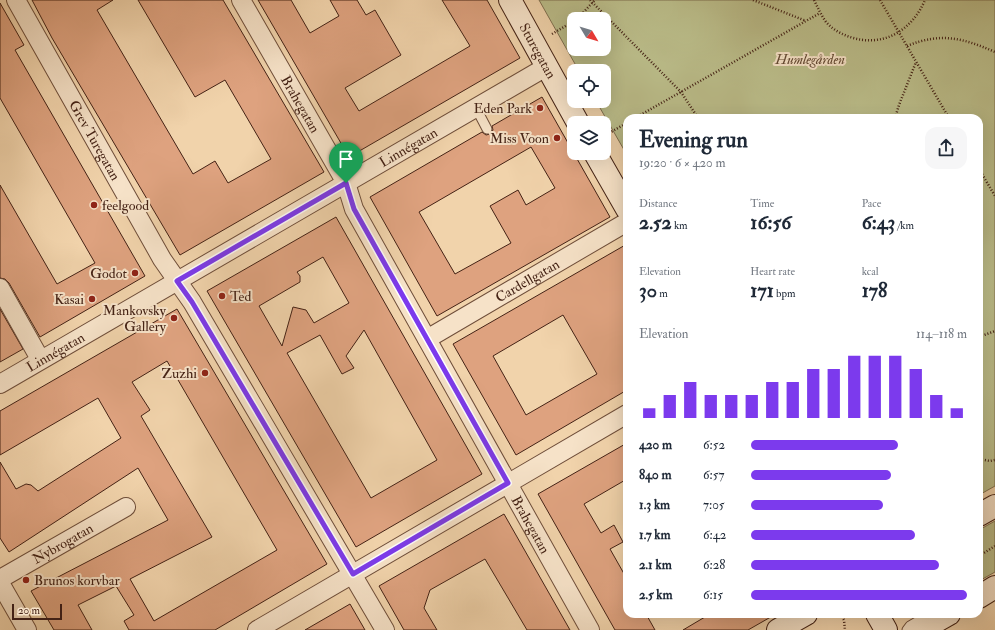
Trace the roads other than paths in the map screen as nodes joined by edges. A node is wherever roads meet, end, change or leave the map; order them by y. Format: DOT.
graph roads {
  1 [pos="16,0"];
  2 [pos="241,0"];
  3 [pos="510,0"];
  4 [pos="522,0"];
  5 [pos="546,67"];
  6 [pos="567,78"];
  7 [pos="476,108"];
  8 [pos="574,116"];
  9 [pos="488,129"];
  10 [pos="611,151"];
  11 [pos="599,160"];
  12 [pos="623,174"];
  13 [pos="346,183"];
  14 [pos="623,202"];
  15 [pos="623,224"];
  16 [pos="177,281"];
  17 [pos="0,288"];
  18 [pos="427,339"];
  19 [pos="40,359"];
  20 [pos="0,384"];
  21 [pos="623,416"];
  22 [pos="508,483"];
  23 [pos="995,506"];
  24 [pos="126,508"];
  25 [pos="983,513"];
  26 [pos="353,574"];
  27 [pos="0,579"];
  28 [pos="0,583"];
  29 [pos="799,618"];
  30 [pos="853,618"];
  31 [pos="879,618"];
  32 [pos="925,618"];
  33 [pos="942,618"];
  34 [pos="27,630"];
  35 [pos="257,630"];
  36 [pos="385,630"];
  37 [pos="590,630"];
  38 [pos="778,630"];
  39 [pos="870,630"];
  40 [pos="886,630"];
  41 [pos="907,630"];
  42 [pos="921,630"];
  1 -- 16 [label="street, Grev Turegatan"];
  2 -- 13 [label="street, Brahegatan"];
  3 -- 5 [label="street, Sturegatan"];
  4 -- 6 [label="street, Sturegatan"];
  5 -- 7 [label="street, Linnégatan"];
  5 -- 8 [label="street, Sturegatan"];
  7 -- 9 [label="lane"];
  7 -- 13 [label="street, Linnégatan"];
  10 -- 12 [label="street"];
  11 -- 14 [label="street"];
  13 -- 16 [label="street, Linnégatan"];
  13 -- 18 [label="street, Brahegatan"];
  15 -- 18 [label="street, Cardellgatan"];
  16 -- 19 [label="street, Linnégatan"];
  16 -- 26 [label="street, Grev Turegatan"];
  17 -- 19 [label="street"];
  18 -- 22 [label="street, Brahegatan"];
  19 -- 20 [label="street, Linnégatan"];
  21 -- 22 [label="street"];
  22 -- 26 [label="street"];
  22 -- 37 [label="street, Brahegatan"];
  23 -- 25 [label="street"];
  24 -- 27 [label="street, Nybrogatan"];
  26 -- 35 [label="street"];
  26 -- 36 [label="street, Grev Turegatan"];
  28 -- 34 [label="street"];
  29 -- 38 [label="street"];
  30 -- 39 [label="street"];
  31 -- 40 [label="street"];
  32 -- 41 [label="lane"];
  33 -- 42 [label="street"];
}
